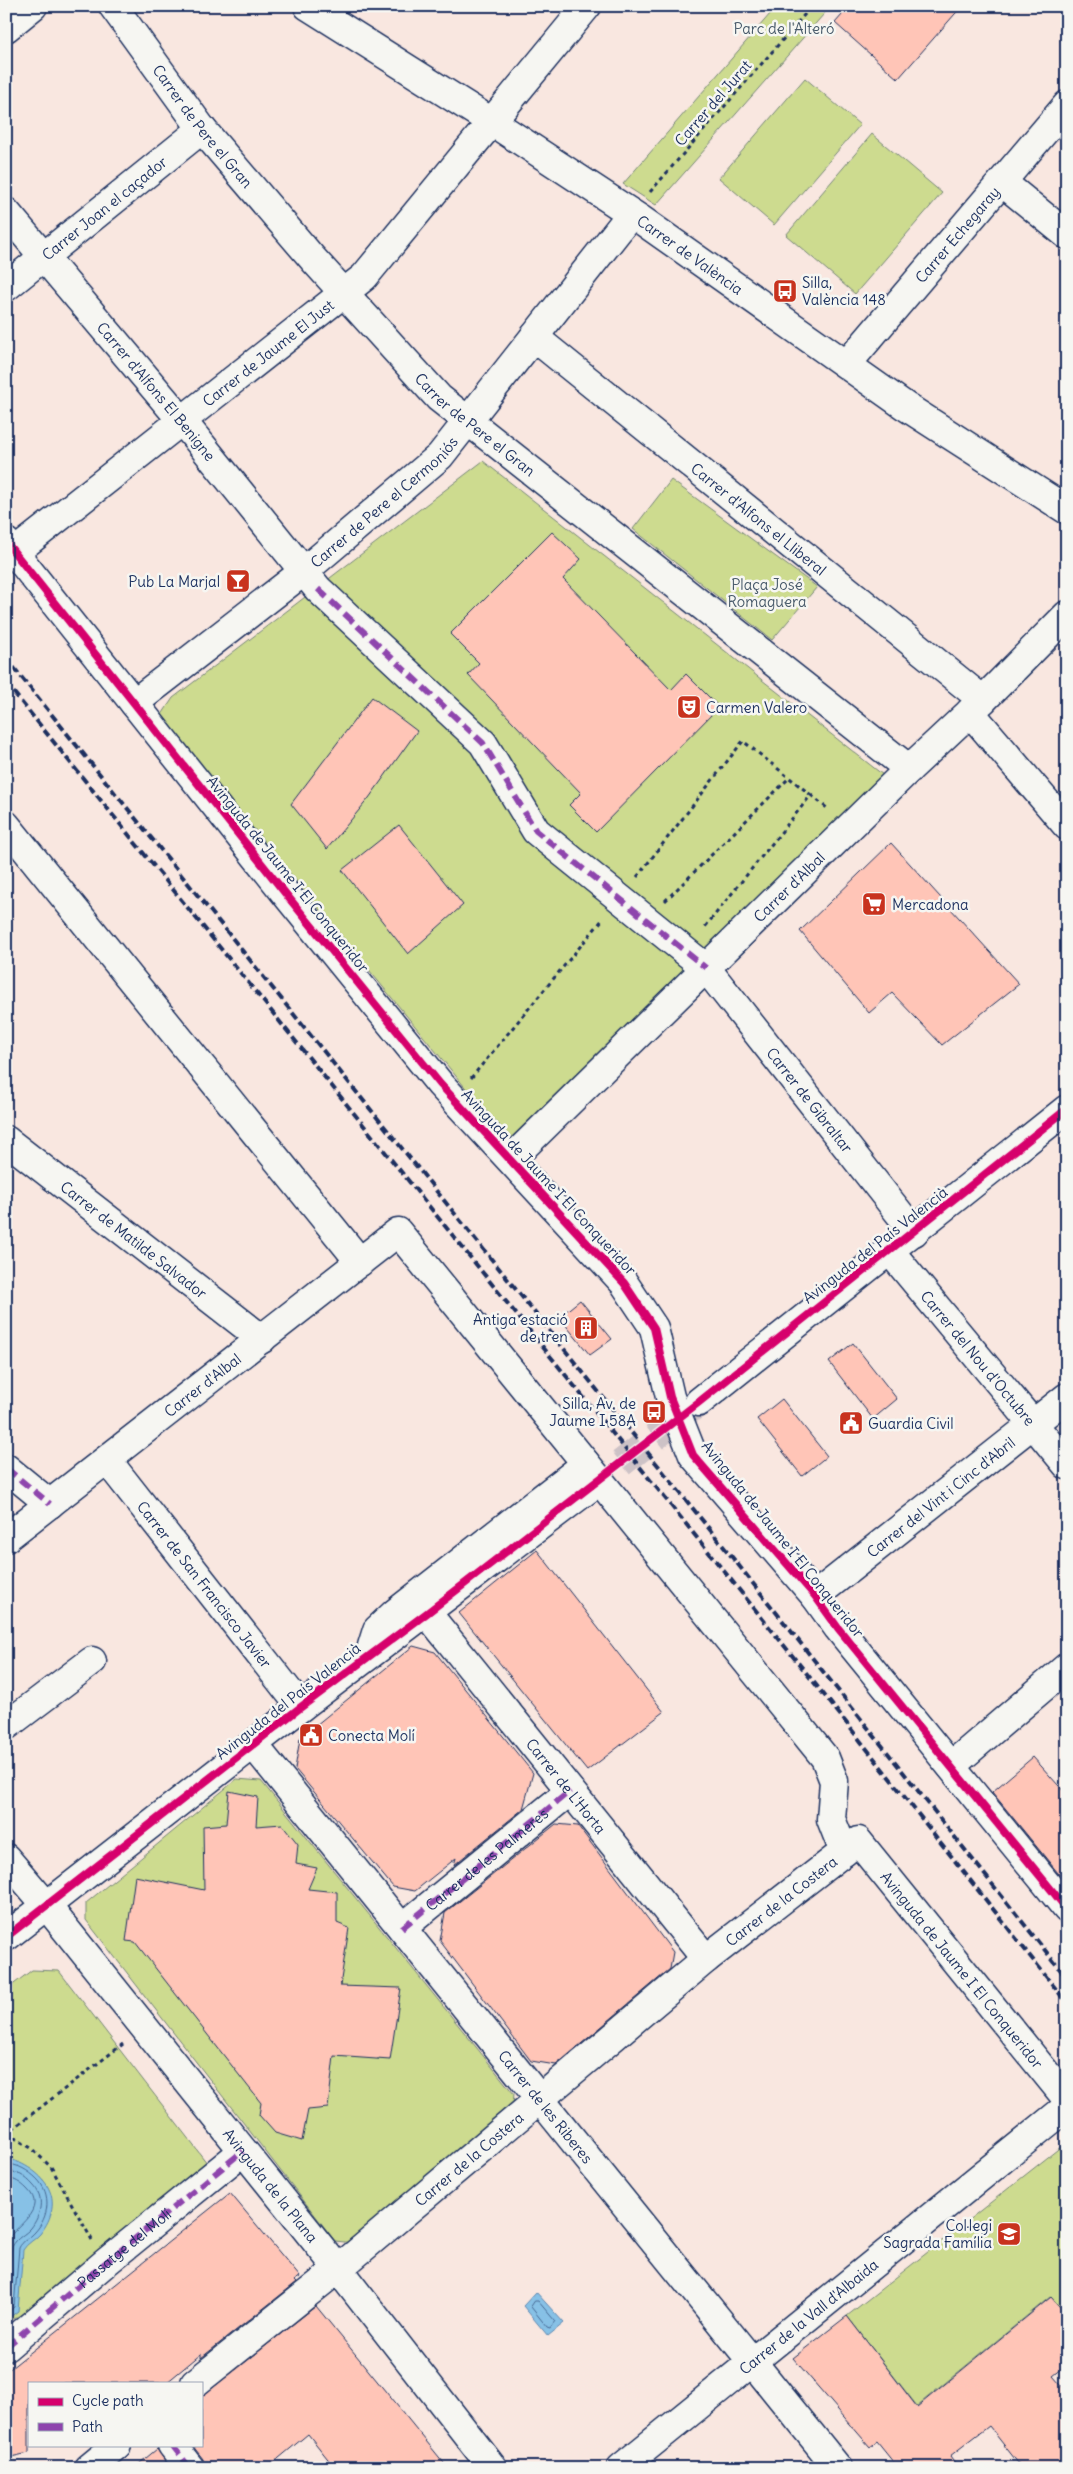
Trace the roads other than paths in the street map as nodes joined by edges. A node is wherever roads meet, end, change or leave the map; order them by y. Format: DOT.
graph roads {
  1 [pos="32,6"];
  2 [pos="113,6"];
  3 [pos="308,6"];
  4 [pos="587,6"];
  5 [pos="6,28"];
  6 [pos="1067,105"];
  7 [pos="492,122"];
  8 [pos="202,129"];
  9 [pos="1002,182"];
  10 [pos="6,212"];
  11 [pos="631,214"];
  12 [pos="1067,235"];
  13 [pos="42,257"];
  14 [pos="6,287"];
  15 [pos="345,293"];
  16 [pos="534,336"];
  17 [pos="847,364"];
  18 [pos="468,421"];
  19 [pos="183,422"];
  20 [pos="1067,510"];
  21 [pos="11,547"];
  22 [pos="310,580"];
  23 [pos="1067,615"];
  24 [pos="134,703"];
  25 [pos="977,706"];
  26 [pos="909,769"];
  27 [pos="6,825"];
  28 [pos="1067,826"];
  29 [pos="620,898"];
  30 [pos="696,960"];
  31 [pos="1067,1109"];
  32 [pos="6,1140"];
  33 [pos="511,1159"];
  34 [pos="398,1232"];
  35 [pos="914,1232"];
  36 [pos="889,1250"];
  37 [pos="360,1262"];
  38 [pos="262,1339"];
  39 [pos="1067,1397"];
  40 [pos="699,1402"];
  41 [pos="1033,1424"];
  42 [pos="107,1460"];
  43 [pos="1067,1465"];
  44 [pos="6,1468"];
  45 [pos="587,1476"];
  46 [pos="50,1504"];
  47 [pos="6,1538"];
  48 [pos="815,1596"];
  49 [pos="427,1613"];
  50 [pos="368,1657"];
  51 [pos="92,1661"];
  52 [pos="1067,1667"];
  53 [pos="301,1707"];
  54 [pos="6,1726"];
  55 [pos="253,1744"];
  56 [pos="951,1766"];
  57 [pos="570,1791"];
  58 [pos="851,1846"];
  59 [pos="6,1858"];
  60 [pos="47,1906"];
  61 [pos="1067,1909"];
  62 [pos="402,1928"];
  63 [pos="6,1937"];
  64 [pos="706,1960"];
  65 [pos="539,2098"];
  66 [pos="1067,2099"];
  67 [pos="1067,2108"];
  68 [pos="243,2151"];
  69 [pos="338,2269"];
  70 [pos="6,2348"];
  71 [pos="752,2362"];
  72 [pos="197,2382"];
  73 [pos="116,2446"];
  74 [pos="173,2446"];
  75 [pos="89,2468"];
  76 [pos="190,2468"];
  77 [pos="493,2468"];
  78 [pos="621,2468"];
  79 [pos="838,2468"];
  1 -- 5 [label="street"];
  2 -- 8 [label="street, Carrer de Pere el Gran"];
  3 -- 7 [label="street, Carrer de València"];
  4 -- 7 [label="street, Carrer de Jaume El Just"];
  6 -- 9 [label="street, Carrer Echegaray"];
  7 -- 11 [label="street, Carrer de València"];
  7 -- 15 [label="street, Carrer de Jaume El Just"];
  8 -- 13 [label="street, Carrer Joan el caçador"];
  8 -- 15 [label="street, Carrer de Pere el Gran"];
  9 -- 12 [label="street"];
  9 -- 17 [label="street, Carrer Echegaray"];
  10 -- 13 [label="street, Carrer d'Alfons El Benigne"];
  11 -- 16 [label="street, Carrer de Pere el Cermoniós"];
  11 -- 17 [label="street, Carrer de València"];
  13 -- 14 [label="street, Carrer Joan el caçador"];
  13 -- 19 [label="street, Carrer d'Alfons El Benigne"];
  15 -- 18 [label="street, Carrer de Pere el Gran"];
  15 -- 19 [label="street, Carrer de Jaume El Just"];
  16 -- 18 [label="street, Carrer de Pere el Cermoniós"];
  16 -- 25 [label="street, Carrer d'Alfons el Lliberal"];
  17 -- 20 [label="street, Carrer de València"];
  18 -- 22 [label="street, Carrer de Pere el Cermoniós"];
  18 -- 26 [label="street, Carrer de Pere el Gran"];
  19 -- 21 [label="street, Carrer de Jaume El Just"];
  19 -- 22 [label="street, Carrer d'Alfons El Benigne"];
  21 -- 24 [label="street, Avinguda de Jaume I El Conqueridor"];
  22 -- 24 [label="street, Carrer de Pere el Cermoniós"];
  22 -- 29 [label="street, Carrer d'Alfons El Benigne"];
  23 -- 25 [label="street, Carrer d'Albal"];
  24 -- 33 [label="street, Avinguda de Jaume I El Conqueridor"];
  25 -- 26 [label="street, Carrer d'Albal"];
  25 -- 28 [label="street, Carrer d'Alfons el Lliberal"];
  26 -- 30 [label="street, Carrer d'Albal"];
  27 -- 37 [label="street"];
  29 -- 30 [label="street, Carrer de Gibraltar"];
  30 -- 33 [label="street, Carrer d'Albal"];
  30 -- 35 [label="street, Carrer de Gibraltar"];
  31 -- 35 [label="street, Avinguda del País Valencià"];
  32 -- 38 [label="street, Carrer de Matilde Salvador"];
  33 -- 48 [label="street, Avinguda de Jaume I El Conqueridor"];
  34 -- 37 [label="street, Carrer d'Albal"];
  34 -- 45 [label="street, Avinguda de Jaume I El Conqueridor"];
  35 -- 36 [label="street, Avinguda del País Valencià"];
  36 -- 40 [label="street, Avinguda del País Valencià"];
  36 -- 41 [label="street, Carrer del Nou d'Octubre"];
  37 -- 38 [label="street, Carrer d'Albal"];
  38 -- 42 [label="street, Carrer d'Albal"];
  39 -- 41 [label="street, Carrer del Vint i Cinc d'Abril"];
  41 -- 43 [label="street, Carrer del Nou d'Octubre"];
  41 -- 48 [label="street, Carrer del Vint i Cinc d'Abril"];
  42 -- 46 [label="street, Carrer d'Albal"];
  42 -- 53 [label="street, Carrer de San Francisco Javier"];
  44 -- 46 [label="street"];
  45 -- 49 [label="street, Avinguda del País Valencià"];
  45 -- 50 [label="street, Avinguda del País Valencià"];
  45 -- 58 [label="street, Avinguda de Jaume I El Conqueridor"];
  46 -- 47 [label="street, Carrer d'Albal"];
  48 -- 56 [label="street, Avinguda de Jaume I El Conqueridor"];
  49 -- 50 [label="street, Avinguda del País Valencià"];
  49 -- 57 [label="street, Carrer de L'Horta"];
  50 -- 53 [label="street, Avinguda del País Valencià"];
  51 -- 54 [label="street"];
  52 -- 56 [label="street"];
  53 -- 55 [label="street, Avinguda del País Valencià"];
  55 -- 60 [label="street, Avinguda del País Valencià"];
  55 -- 62 [label="street, Carrer de les Riberes"];
  56 -- 61 [label="street, Avinguda de Jaume I El Conqueridor"];
  57 -- 62 [label="street, Carrer de les Palmeres"];
  57 -- 64 [label="street, Carrer de L'Horta"];
  58 -- 64 [label="street, Carrer de la Costera"];
  58 -- 66 [label="street, Avinguda de Jaume I El Conqueridor"];
  59 -- 60 [label="street, Avinguda de la Plana"];
  60 -- 63 [label="street, Avinguda del País Valencià"];
  60 -- 68 [label="street, Avinguda de la Plana"];
  62 -- 65 [label="street, Carrer de les Riberes"];
  64 -- 65 [label="street, Carrer de la Costera"];
  65 -- 69 [label="street, Carrer de la Costera"];
  65 -- 71 [label="street, Carrer de les Riberes"];
  67 -- 71 [label="street, Carrer de la Vall d'Albaida"];
  68 -- 69 [label="street, Avinguda de la Plana"];
  68 -- 70 [label="street, Passatge del Molí"];
  69 -- 72 [label="street, Carrer de la Costera"];
  69 -- 77 [label="street, Avinguda de la Plana"];
  71 -- 78 [label="street, Carrer de la Vall d'Albaida"];
  71 -- 79 [label="street, Carrer de les Riberes"];
  73 -- 75 [label="street"];
  74 -- 76 [label="street"];
}
